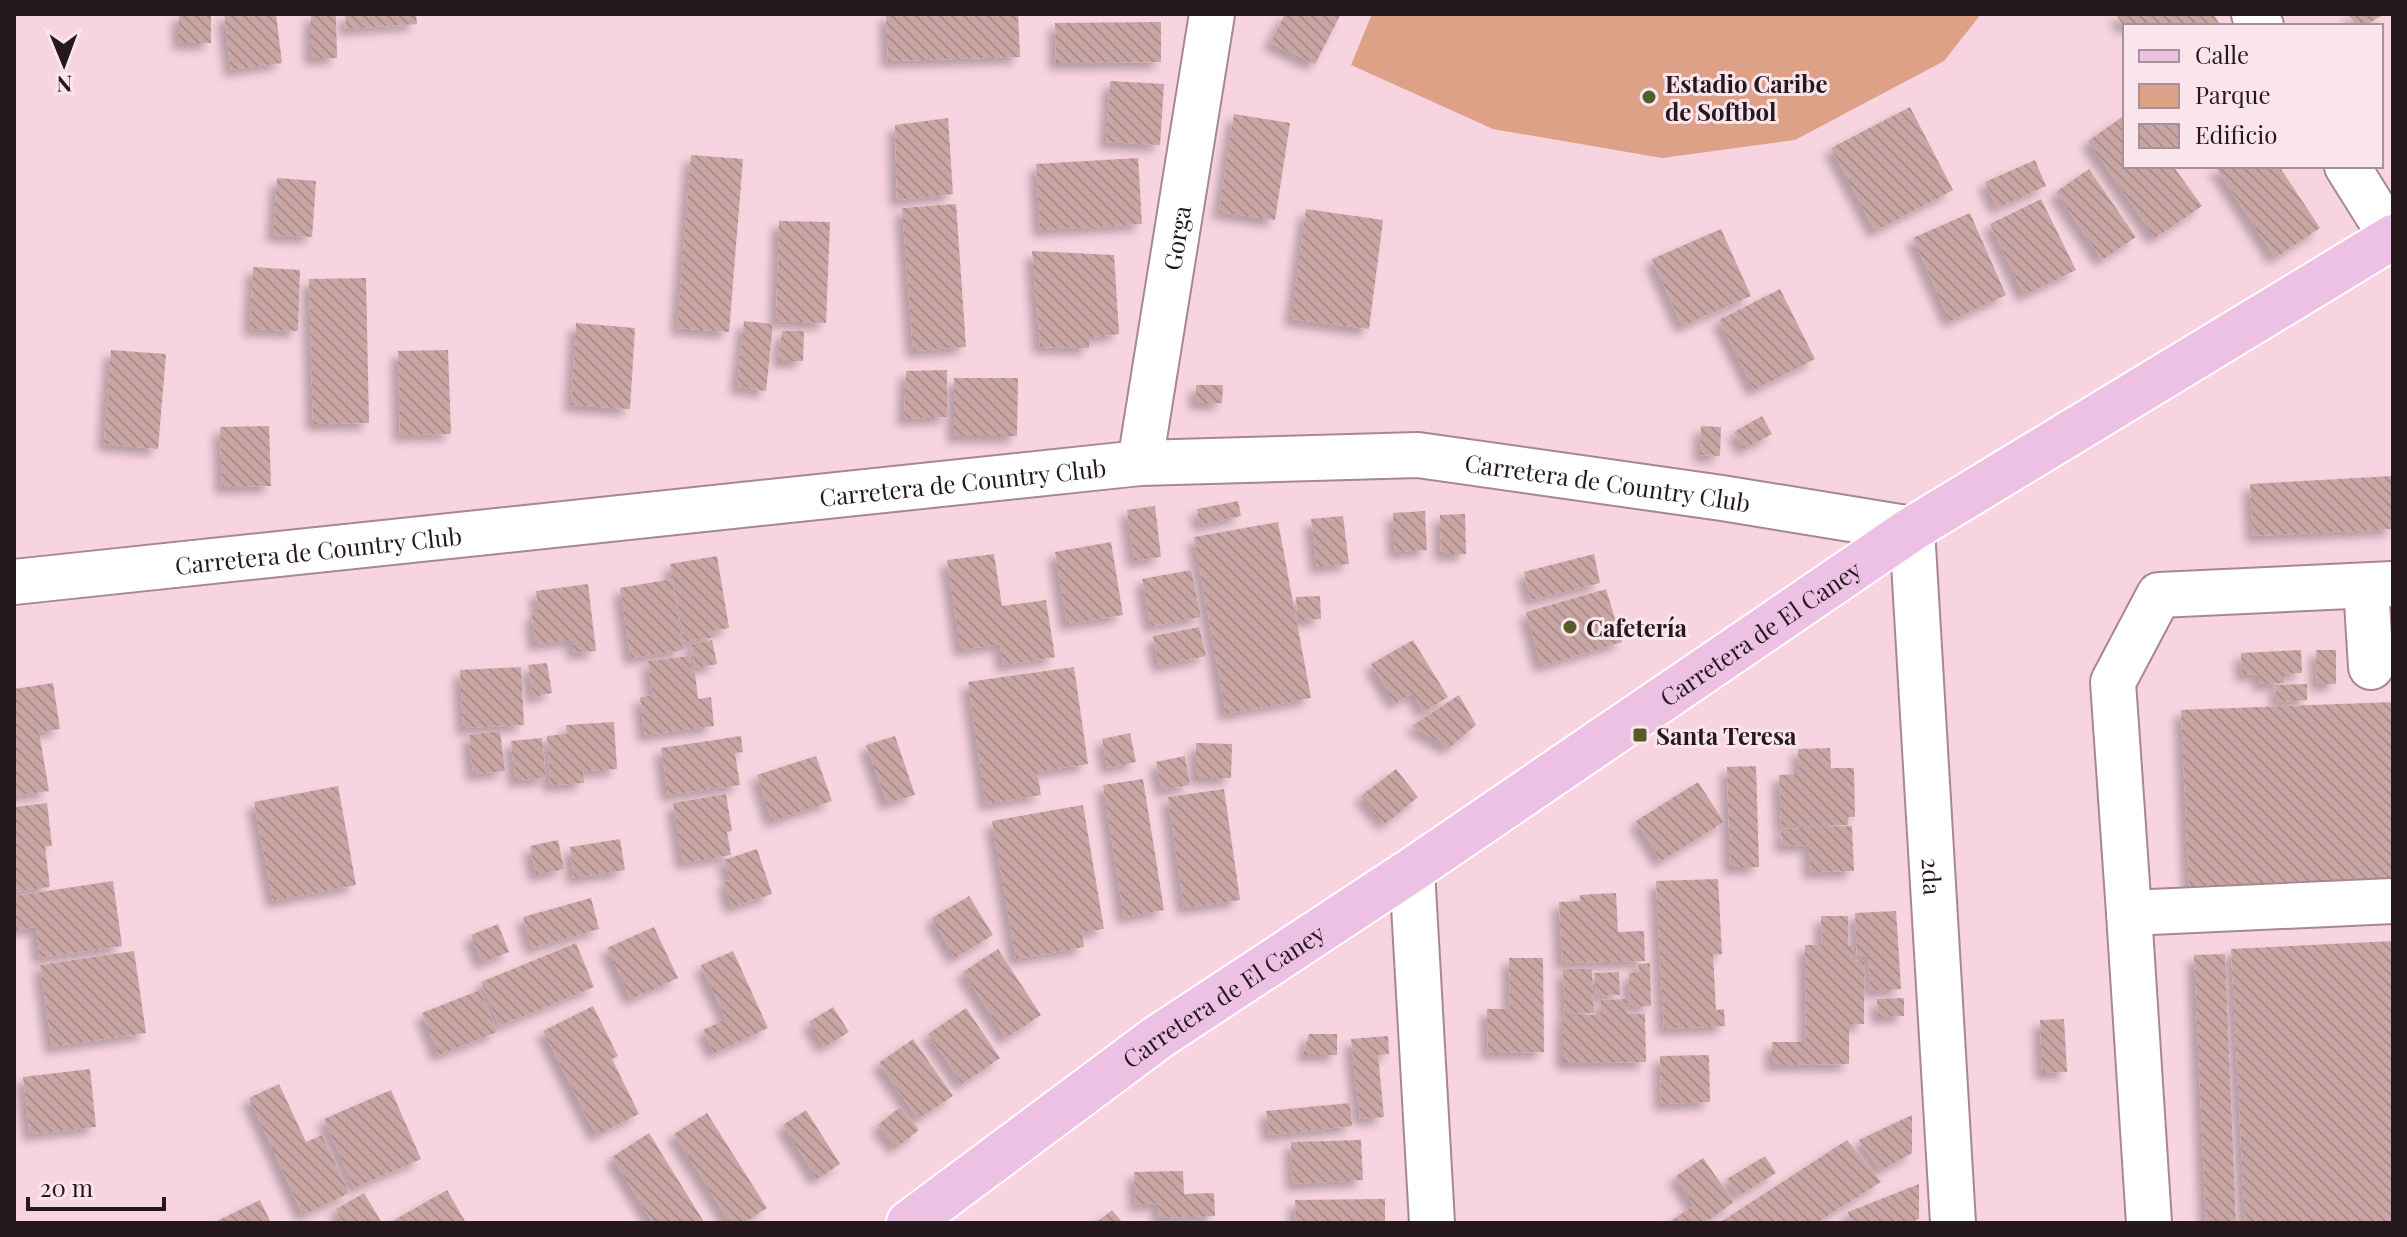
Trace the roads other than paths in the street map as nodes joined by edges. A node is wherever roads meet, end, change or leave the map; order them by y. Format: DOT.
graph roads {
  1 [pos="1212,14"];
  2 [pos="2348,168"];
  3 [pos="2392,237"];
  4 [pos="1140,463"];
  5 [pos="1912,529"];
  6 [pos="14,582"];
  7 [pos="2380,585"];
  8 [pos="2371,667"];
  9 [pos="1412,870"];
  10 [pos="2393,901"];
  11 [pos="2129,913"];
  12 [pos="909,1223"];
  13 [pos="1432,1223"];
  14 [pos="1953,1223"];
  15 [pos="2149,1223"];
  1 -- 4 [label="street, Gorga"];
  2 -- 3 [label="street"];
  3 -- 5 [label="main road, Carretera de El Caney"];
  4 -- 5 [label="street, Carretera de Country Club"];
  4 -- 6 [label="street, Carretera de Country Club"];
  5 -- 9 [label="main road, Carretera de El Caney"];
  5 -- 14 [label="street, 2da"];
  7 -- 8 [label="street"];
  7 -- 11 [label="street"];
  9 -- 12 [label="main road, Carretera de El Caney"];
  9 -- 13 [label="street"];
  10 -- 11 [label="street"];
  11 -- 15 [label="street"];
}
